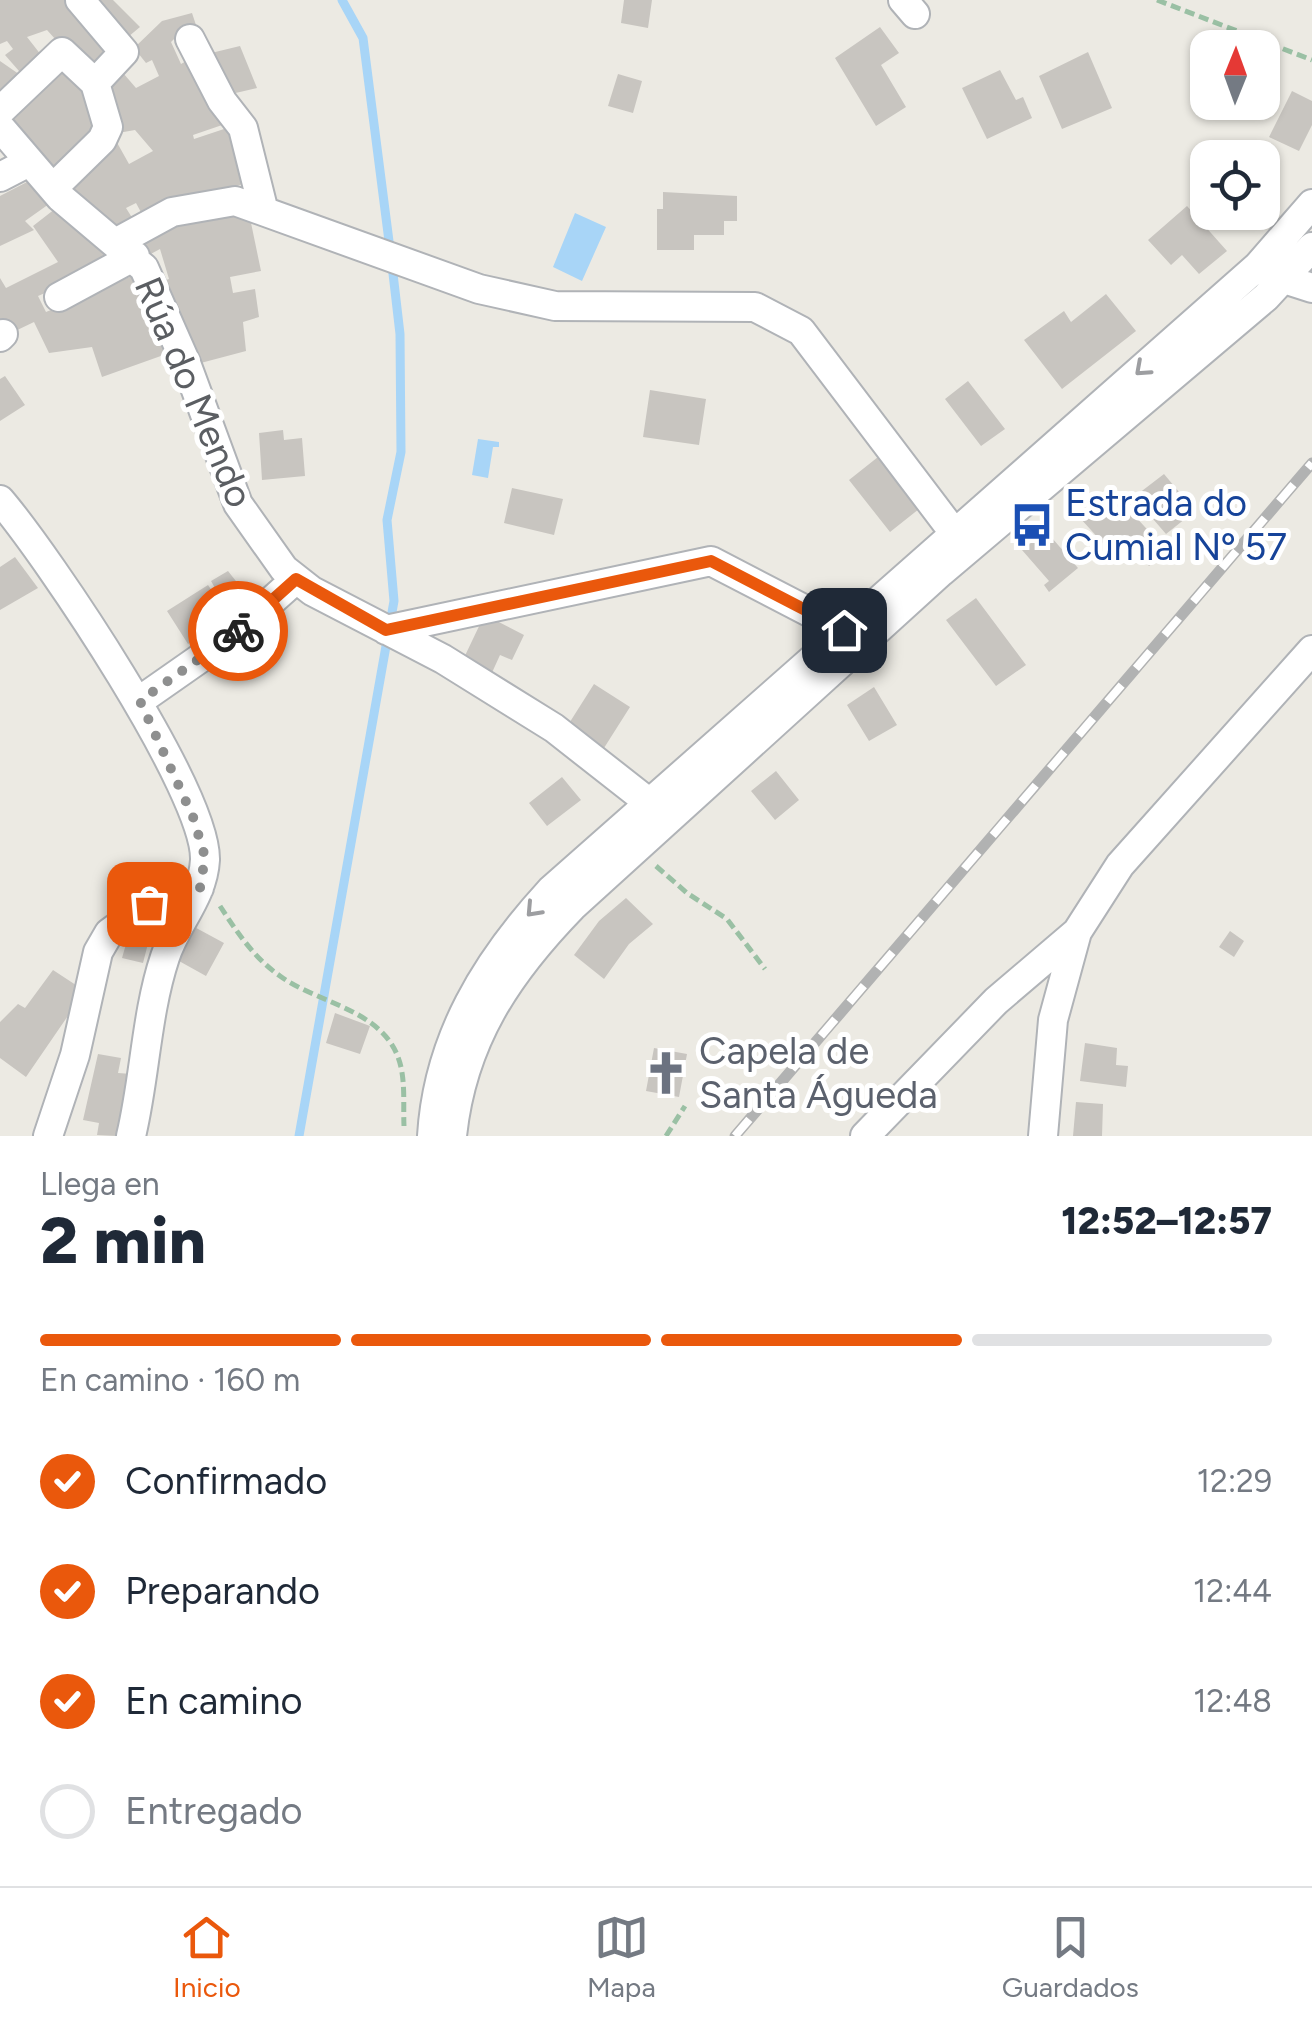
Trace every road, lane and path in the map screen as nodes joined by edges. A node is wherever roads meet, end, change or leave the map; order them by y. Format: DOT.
graph roads {
  1 [pos="80,0"];
  2 [pos="1157,0"];
  3 [pos="190,39"];
  4 [pos="1312,60"];
  5 [pos="95,83"];
  6 [pos="0,112"];
  7 [pos="0,127"];
  8 [pos="29,162"];
  9 [pos="0,177"];
  10 [pos="53,188"];
  11 [pos="1312,204"];
  12 [pos="263,208"];
  13 [pos="1312,227"];
  14 [pos="1312,248"];
  15 [pos="126,249"];
  16 [pos="1281,273"];
  17 [pos="1312,288"];
  18 [pos="58,296"];
  19 [pos="1176,339"];
  20 [pos="0,500"];
  21 [pos="955,534"];
  22 [pos="296,579"];
  23 [pos="386,630"];
  24 [pos="844,630"];
  25 [pos="1312,650"];
  26 [pos="833,672"];
  27 [pos="140,701"];
  28 [pos="653,805"];
  29 [pos="636,846"];
  30 [pos="200,888"];
  31 [pos="572,906"];
  32 [pos="1077,932"];
  33 [pos="765,969"];
  34 [pos="685,1106"];
  35 [pos="48,1136"];
  36 [pos="131,1136"];
  37 [pos="404,1136"];
  38 [pos="432,1136"];
  39 [pos="452,1136"];
  40 [pos="666,1136"];
  41 [pos="865,1136"];
  42 [pos="1043,1136"];
  1 -- 5 [label="street"];
  2 -- 4 [label="path"];
  3 -- 12 [label="street"];
  5 -- 6 [label="street"];
  5 -- 10 [label="street"];
  7 -- 8 [label="street, Rúa do Mendo"];
  8 -- 9 [label="street"];
  8 -- 10 [label="street, Rúa do Mendo"];
  10 -- 15 [label="street, Rúa do Mendo"];
  11 -- 19 [label="street"];
  12 -- 15 [label="street"];
  12 -- 21 [label="street"];
  13 -- 16 [label="street"];
  14 -- 16 [label="street"];
  15 -- 18 [label="street"];
  15 -- 22 [label="street, Rúa do Mendo"];
  16 -- 17 [label="street"];
  16 -- 19 [label="street"];
  16 -- 26 [label="street"];
  19 -- 21 [label="street, one-way"];
  20 -- 27 [label="street"];
  21 -- 24 [label="street"];
  22 -- 23 [label="street, Rúa do Mendo"];
  22 -- 27 [label="street"];
  23 -- 24 [label="street"];
  23 -- 28 [label="street, Rúa do Mendo"];
  24 -- 28 [label="street"];
  25 -- 32 [label="street"];
  26 -- 28 [label="street"];
  26 -- 29 [label="street"];
  27 -- 30 [label="street"];
  28 -- 31 [label="street"];
  28 -- 38 [label="street, one-way"];
  29 -- 31 [label="street"];
  29 -- 33 [label="path"];
  30 -- 35 [label="street"];
  30 -- 36 [label="street"];
  30 -- 37 [label="path"];
  31 -- 39 [label="street"];
  32 -- 41 [label="street"];
  32 -- 42 [label="street"];
  34 -- 40 [label="path"];
}
